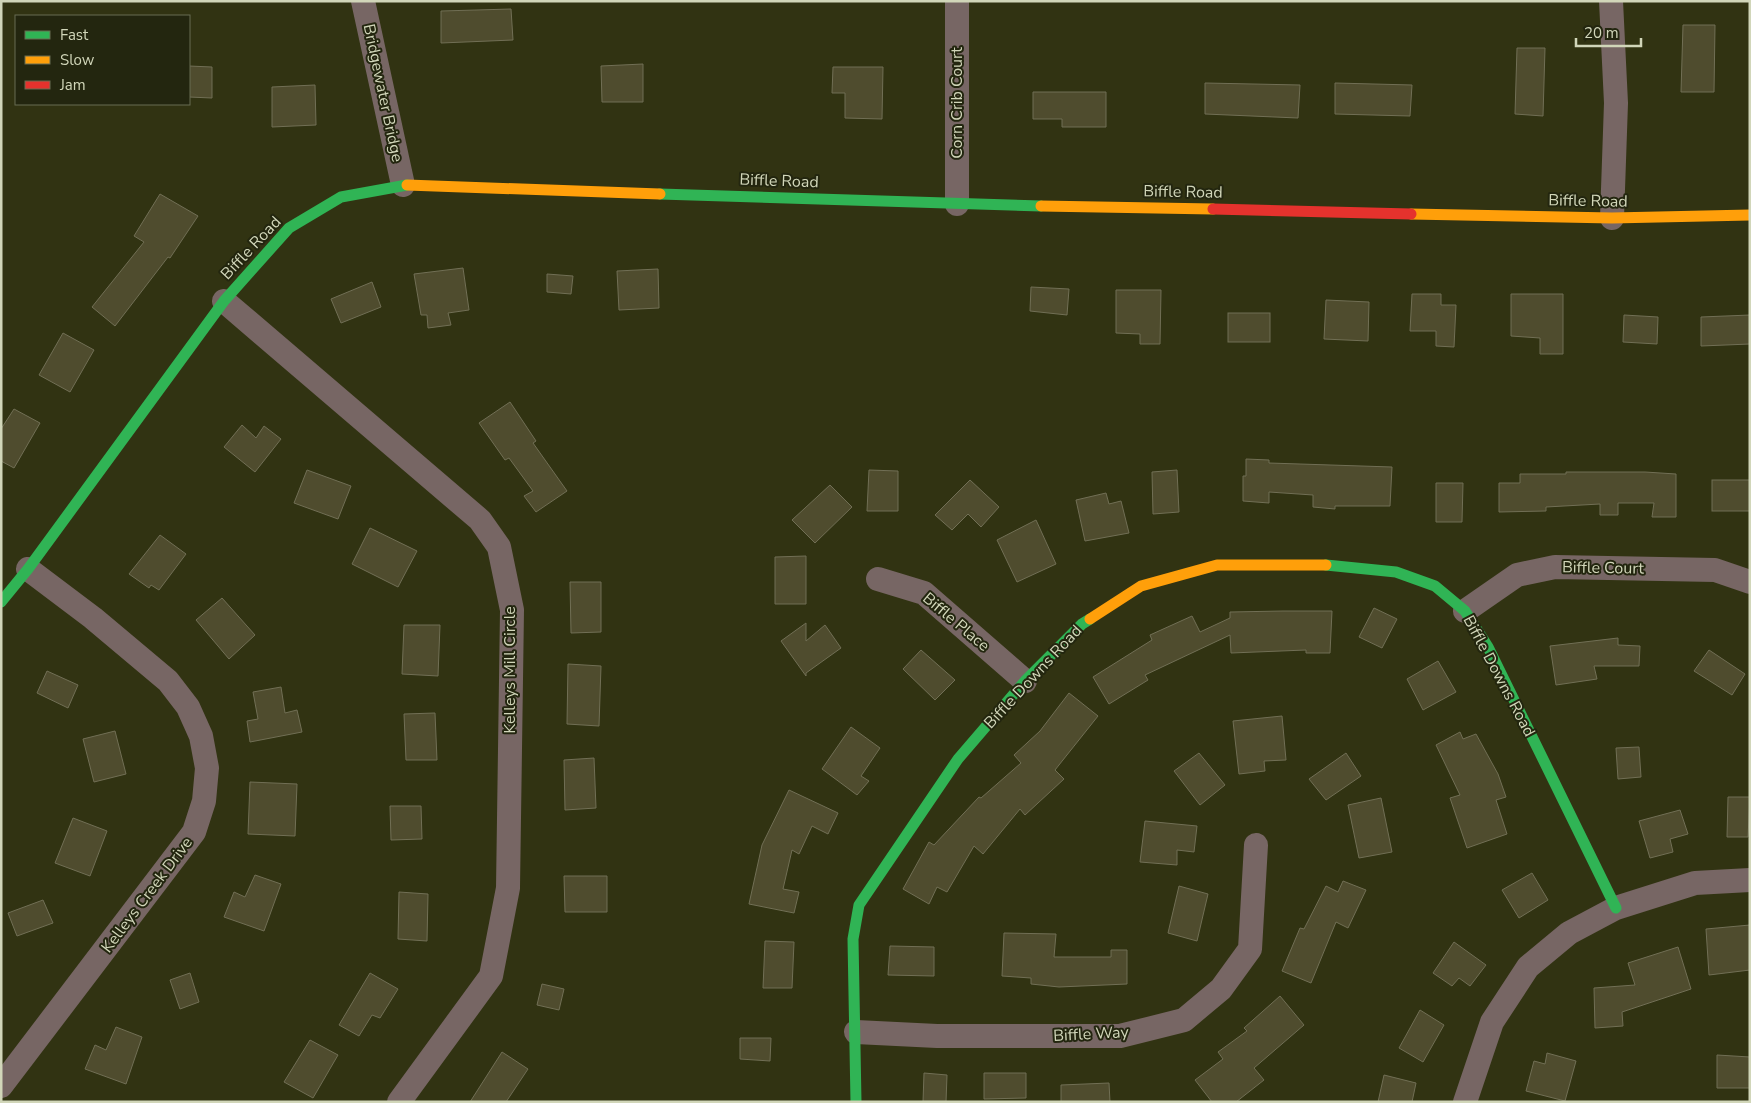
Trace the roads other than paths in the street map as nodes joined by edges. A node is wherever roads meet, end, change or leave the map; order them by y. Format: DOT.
graph roads {
  1 [pos="363,1"];
  2 [pos="957,1"];
  3 [pos="1611,1"];
  4 [pos="403,185"];
  5 [pos="957,204"];
  6 [pos="1750,215"];
  7 [pos="1612,218"];
  8 [pos="224,301"];
  9 [pos="28,568"];
  10 [pos="878,579"];
  11 [pos="1750,582"];
  12 [pos="1,602"];
  13 [pos="1465,611"];
  14 [pos="1025,681"];
  15 [pos="1256,845"];
  16 [pos="1750,880"];
  17 [pos="1616,908"];
  18 [pos="856,1032"];
  19 [pos="1,1086"];
  20 [pos="399,1102"];
  21 [pos="856,1102"];
  22 [pos="1465,1102"];
  1 -- 4 [label="street, Bridgewater Bridge"];
  2 -- 5 [label="street, Corn Crib Court"];
  3 -- 7 [label="street"];
  4 -- 5 [label="street, Biffle Road"];
  4 -- 8 [label="street, Biffle Road"];
  5 -- 7 [label="street, Biffle Road"];
  6 -- 7 [label="street, Biffle Road"];
  8 -- 9 [label="street, Biffle Road"];
  8 -- 20 [label="street, Kelleys Mill Circle"];
  9 -- 12 [label="street, Biffle Road"];
  9 -- 19 [label="street, Kelleys Creek Drive"];
  10 -- 14 [label="street, Biffle Place"];
  11 -- 13 [label="street, Biffle Court"];
  13 -- 14 [label="street, Biffle Downs Road"];
  13 -- 17 [label="street, Biffle Downs Road"];
  14 -- 18 [label="street, Biffle Downs Road"];
  15 -- 18 [label="street, Biffle Way"];
  16 -- 17 [label="street"];
  17 -- 22 [label="street"];
  18 -- 21 [label="street, Biffle Downs Road"];
}
